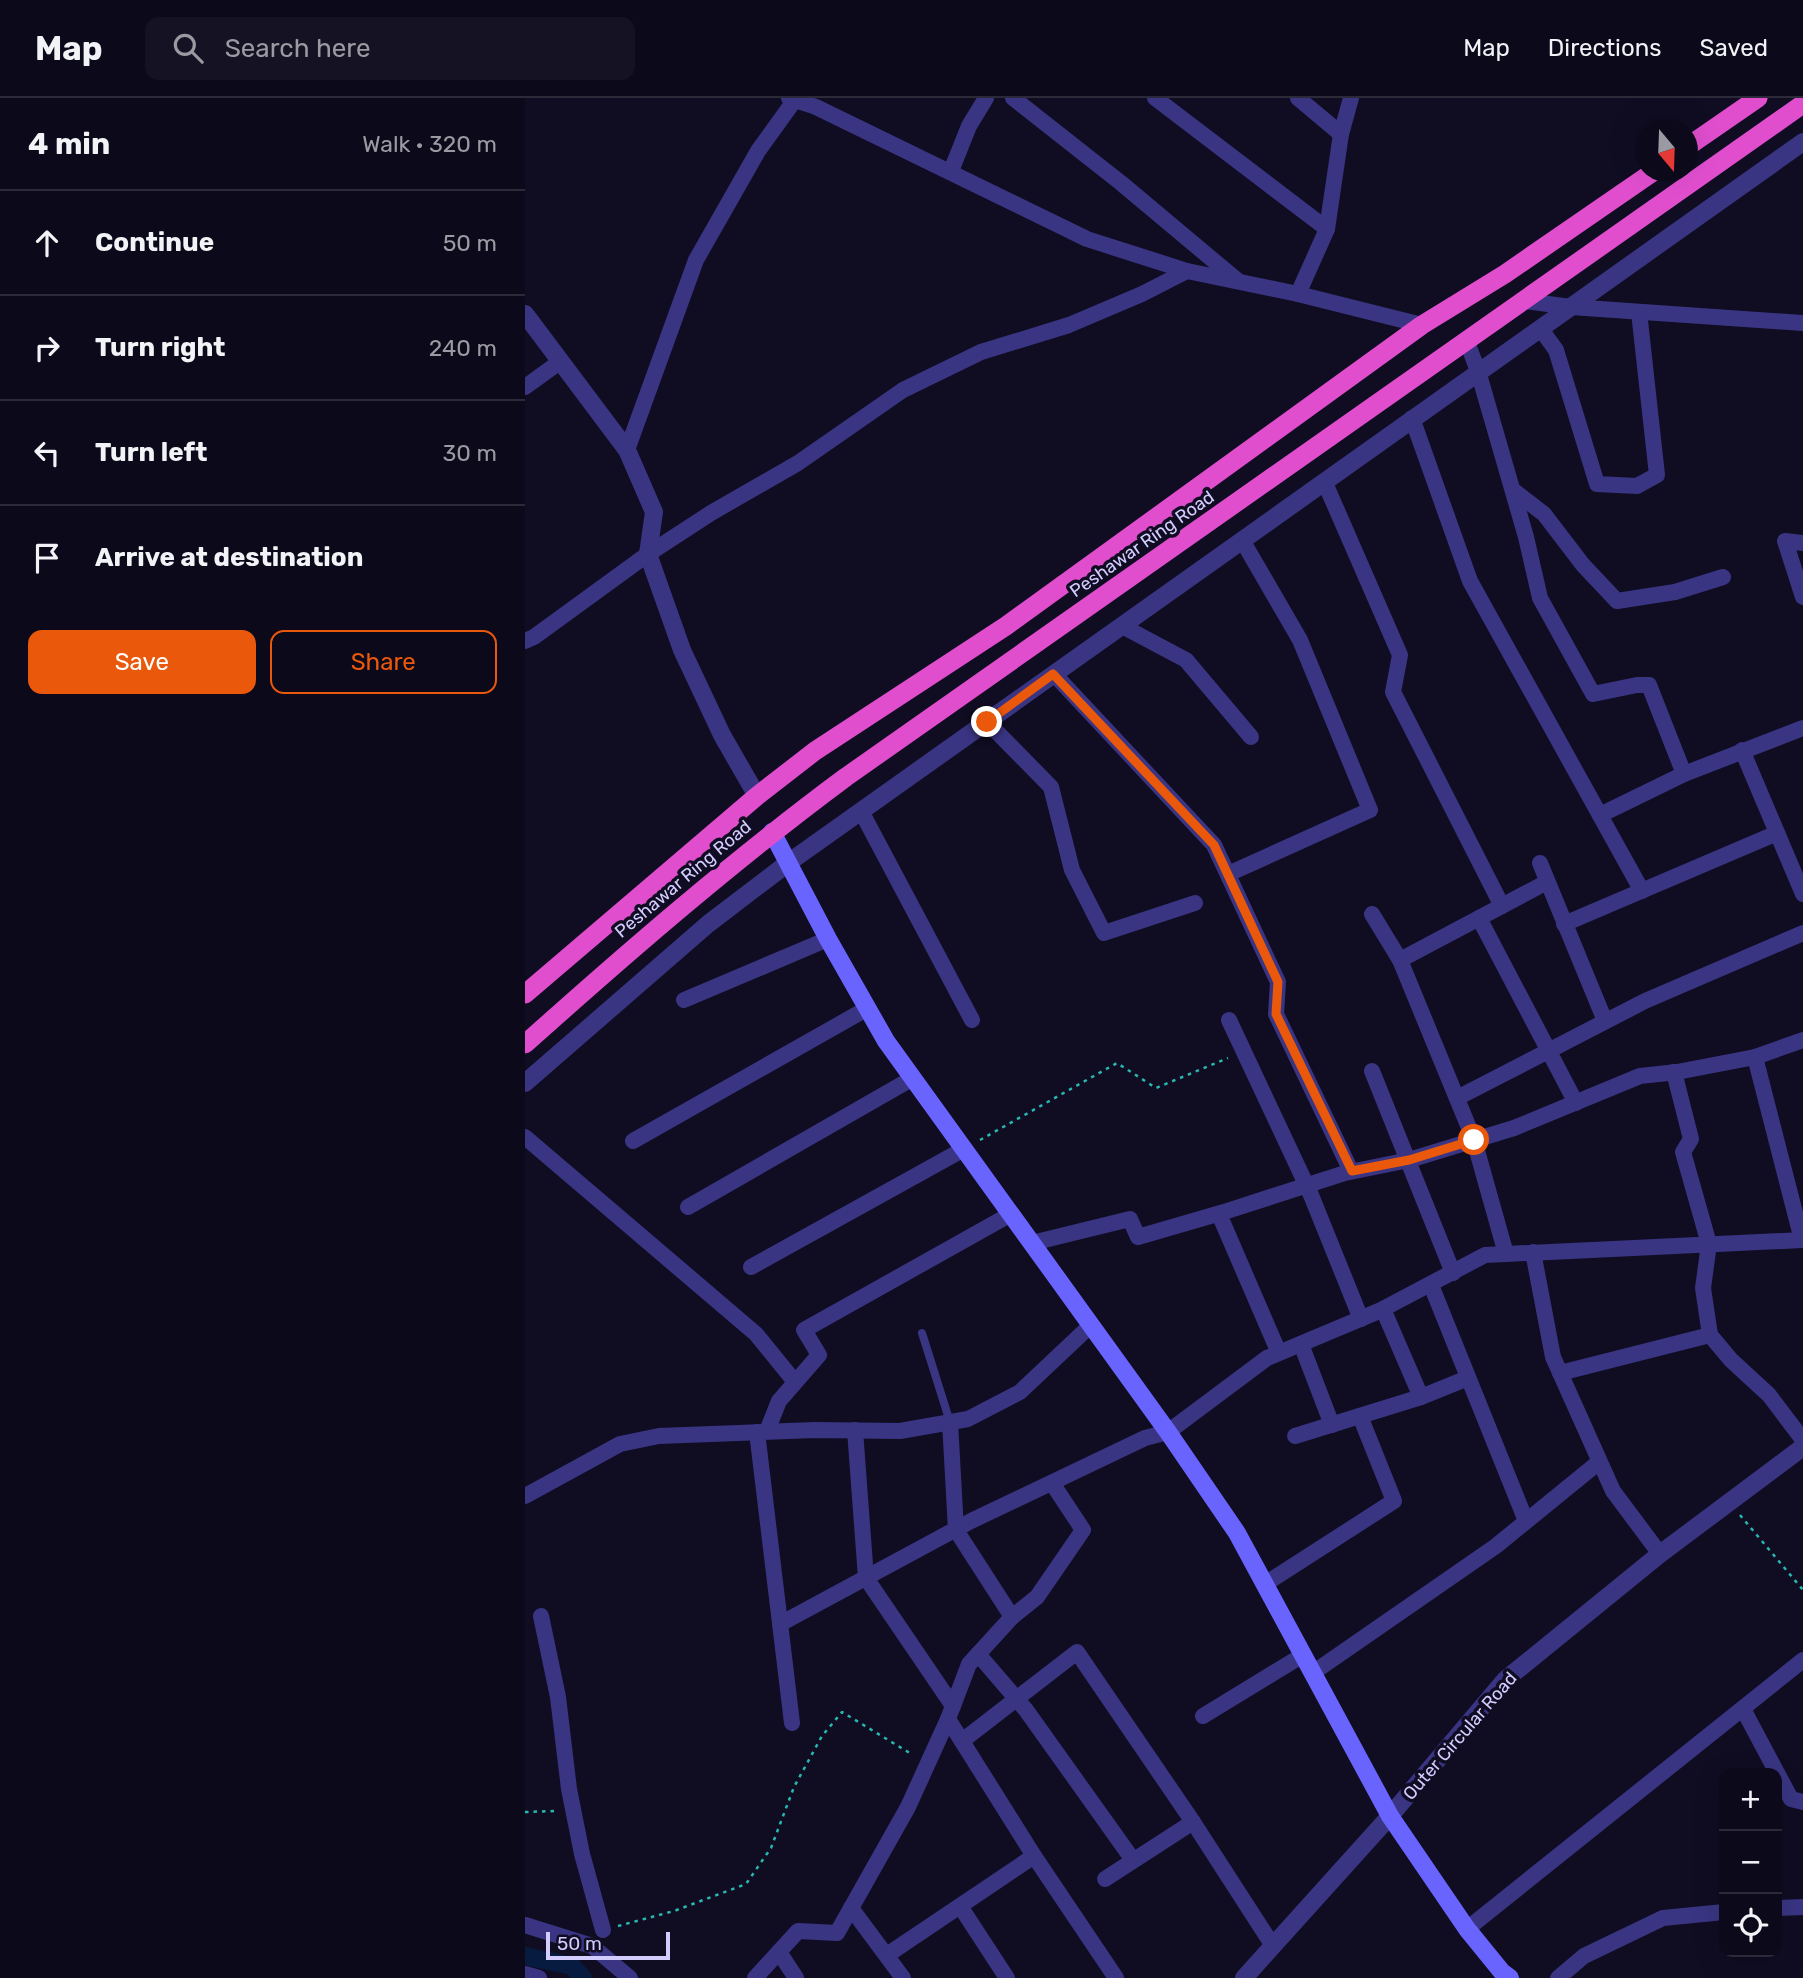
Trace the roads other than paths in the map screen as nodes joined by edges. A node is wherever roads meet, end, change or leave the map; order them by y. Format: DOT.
graph roads {
  1 [pos="986,98"];
  2 [pos="1013,98"];
  3 [pos="1154,98"];
  4 [pos="1298,98"];
  5 [pos="1351,98"];
  6 [pos="1758,98"];
  7 [pos="791,100"];
  8 [pos="818,102"];
  9 [pos="1803,104"];
  10 [pos="1341,134"];
  11 [pos="1698,141"];
  12 [pos="1803,142"];
  13 [pos="951,171"];
  14 [pos="1638,182"];
  15 [pos="1327,229"];
  16 [pos="1187,271"];
  17 [pos="1240,283"];
  18 [pos="1298,294"];
  19 [pos="1525,300"];
  20 [pos="1571,307"];
  21 [pos="1639,312"];
  22 [pos="525,314"];
  23 [pos="1803,323"];
  24 [pos="1422,325"];
  25 [pos="1540,328"];
  26 [pos="1467,342"];
  27 [pos="561,361"];
  28 [pos="1478,371"];
  29 [pos="525,387"];
  30 [pos="1412,418"];
  31 [pos="627,450"];
  32 [pos="1325,483"];
  33 [pos="1513,490"];
  34 [pos="1242,540"];
  35 [pos="1803,543"];
  36 [pos="648,554"];
  37 [pos="1723,577"];
  38 [pos="1803,597"];
  39 [pos="1122,626"];
  40 [pos="525,641"];
  41 [pos="1053,674"];
  42 [pos="987,722"];
  43 [pos="1803,728"];
  44 [pos="1251,737"];
  45 [pos="1742,750"];
  46 [pos="1684,774"];
  47 [pos="757,796"];
  48 [pos="861,811"];
  49 [pos="1599,815"];
  50 [pos="772,832"];
  51 [pos="1777,833"];
  52 [pos="788,863"];
  53 [pos="1539,863"];
  54 [pos="1227,874"];
  55 [pos="1547,882"];
  56 [pos="1642,891"];
  57 [pos="1803,894"];
  58 [pos="1195,903"];
  59 [pos="1502,906"];
  60 [pos="1372,914"];
  61 [pos="1479,918"];
  62 [pos="1564,925"];
  63 [pos="1803,933"];
  64 [pos="828,939"];
  65 [pos="1400,960"];
  66 [pos="525,994"];
  67 [pos="684,1000"];
  68 [pos="868,1007"];
  69 [pos="972,1020"];
  70 [pos="1229,1020"];
  71 [pos="1605,1021"];
  72 [pos="1803,1040"];
  73 [pos="525,1044"];
  74 [pos="1547,1051"];
  75 [pos="1755,1057"];
  76 [pos="1372,1071"];
  77 [pos="1674,1072"];
  78 [pos="913,1078"];
  79 [pos="525,1083"];
  80 [pos="1457,1098"];
  81 [pos="1576,1103"];
  82 [pos="525,1137"];
  83 [pos="1474,1140"];
  84 [pos="633,1141"];
  85 [pos="964,1149"];
  86 [pos="1409,1160"];
  87 [pos="1352,1171"];
  88 [pos="1307,1185"];
  89 [pos="688,1208"];
  90 [pos="1011,1214"];
  91 [pos="1219,1214"];
  92 [pos="1802,1240"];
  93 [pos="1032,1243"];
  94 [pos="1709,1244"];
  95 [pos="1533,1252"];
  96 [pos="1506,1254"];
  97 [pos="751,1267"];
  98 [pos="1453,1273"];
  99 [pos="1431,1285"];
  100 [pos="1383,1309"];
  101 [pos="1361,1318"];
  102 [pos="1091,1325"];
  103 [pos="922,1334"];
  104 [pos="1710,1335"];
  105 [pos="1301,1344"];
  106 [pos="1279,1353"];
  107 [pos="1560,1373"];
  108 [pos="1468,1378"];
  109 [pos="795,1382"];
  110 [pos="1421,1397"];
  111 [pos="1360,1416"];
  112 [pos="950,1422"];
  113 [pos="1332,1425"];
  114 [pos="855,1430"];
  115 [pos="762,1432"];
  116 [pos="1168,1432"];
  117 [pos="1295,1436"];
  118 [pos="1803,1440"];
  119 [pos="1803,1447"];
  120 [pos="1599,1462"];
  121 [pos="1052,1483"];
  122 [pos="525,1496"];
  123 [pos="1526,1521"];
  124 [pos="956,1530"];
  125 [pos="1660,1554"];
  126 [pos="866,1578"];
  127 [pos="1265,1584"];
  128 [pos="541,1616"];
  129 [pos="1012,1617"];
  130 [pos="780,1624"];
  131 [pos="978,1654"];
  132 [pos="1303,1655"];
  133 [pos="1803,1660"];
  134 [pos="1314,1672"];
  135 [pos="1017,1699"];
  136 [pos="1743,1709"];
  137 [pos="950,1712"];
  138 [pos="1203,1716"];
  139 [pos="792,1723"];
  140 [pos="962,1741"];
  141 [pos="1803,1802"];
  142 [pos="1390,1816"];
  143 [pos="1193,1822"];
  144 [pos="1034,1856"];
  145 [pos="1133,1860"];
  146 [pos="1105,1879"];
  147 [pos="960,1906"];
  148 [pos="1803,1906"];
  149 [pos="851,1908"];
  150 [pos="1782,1908"];
  151 [pos="1719,1913"];
  152 [pos="525,1925"];
  153 [pos="1467,1929"];
  154 [pos="603,1930"];
  155 [pos="1273,1946"];
  156 [pos="779,1952"];
  157 [pos="887,1955"];
  158 [pos="525,1974"];
  159 [pos="539,1978"];
  160 [pos="630,1978"];
  161 [pos="755,1978"];
  162 [pos="796,1978"];
  163 [pos="903,1978"];
  164 [pos="1007,1978"];
  165 [pos="1116,1978"];
  166 [pos="1244,1978"];
  167 [pos="1510,1978"];
  168 [pos="1558,1978"];
  1 -- 13 [label="street"];
  2 -- 17 [label="street"];
  3 -- 15 [label="street"];
  4 -- 10 [label="street"];
  5 -- 10 [label="street"];
  6 -- 11 [label="highway"];
  7 -- 8 [label="street"];
  7 -- 31 [label="street"];
  8 -- 13 [label="street"];
  9 -- 19 [label="highway, Peshawar Ring Road"];
  10 -- 15 [label="street"];
  12 -- 20 [label="street"];
  13 -- 16 [label="street"];
  14 -- 24 [label="highway, Peshawar Ring Road"];
  15 -- 18 [label="street"];
  16 -- 17 [label="street"];
  16 -- 36 [label="street"];
  17 -- 18 [label="street"];
  18 -- 24 [label="street"];
  19 -- 20 [label="street"];
  19 -- 26 [label="highway, Peshawar Ring Road"];
  20 -- 21 [label="street"];
  20 -- 25 [label="street"];
  21 -- 23 [label="street"];
  21 -- 25 [label="street"];
  22 -- 27 [label="street"];
  24 -- 47 [label="highway, Peshawar Ring Road"];
  25 -- 28 [label="street"];
  26 -- 28 [label="street"];
  26 -- 50 [label="highway, Peshawar Ring Road"];
  27 -- 29 [label="street"];
  27 -- 31 [label="street"];
  28 -- 30 [label="street"];
  28 -- 33 [label="street"];
  30 -- 32 [label="street"];
  30 -- 49 [label="street"];
  31 -- 36 [label="street"];
  32 -- 34 [label="street"];
  32 -- 59 [label="street"];
  33 -- 37 [label="street"];
  33 -- 46 [label="street"];
  34 -- 39 [label="street"];
  34 -- 54 [label="street"];
  35 -- 38 [label="street"];
  36 -- 40 [label="street"];
  36 -- 47 [label="street"];
  39 -- 41 [label="street"];
  39 -- 44 [label="street"];
  41 -- 42 [label="street"];
  41 -- 54 [label="street"];
  42 -- 48 [label="street"];
  42 -- 58 [label="street"];
  43 -- 45 [label="street"];
  45 -- 46 [label="street"];
  45 -- 51 [label="street"];
  46 -- 49 [label="street"];
  47 -- 66 [label="highway, Peshawar Ring Road"];
  48 -- 52 [label="street"];
  48 -- 69 [label="street"];
  49 -- 56 [label="street"];
  50 -- 52 [label="main road"];
  50 -- 73 [label="highway, Peshawar Ring Road"];
  51 -- 56 [label="street"];
  51 -- 57 [label="street"];
  52 -- 64 [label="main road"];
  52 -- 79 [label="street"];
  53 -- 55 [label="street"];
  54 -- 87 [label="street"];
  55 -- 59 [label="street"];
  55 -- 62 [label="street"];
  56 -- 62 [label="street"];
  59 -- 61 [label="street"];
  60 -- 65 [label="street"];
  61 -- 65 [label="street"];
  61 -- 74 [label="street"];
  62 -- 71 [label="street"];
  63 -- 71 [label="street"];
  64 -- 67 [label="street"];
  64 -- 68 [label="main road"];
  65 -- 80 [label="street"];
  68 -- 78 [label="main road"];
  68 -- 84 [label="street"];
  70 -- 88 [label="street"];
  71 -- 74 [label="street"];
  72 -- 75 [label="street"];
  74 -- 80 [label="street"];
  74 -- 81 [label="street"];
  75 -- 77 [label="street"];
  75 -- 92 [label="street"];
  76 -- 86 [label="street"];
  77 -- 81 [label="street"];
  77 -- 94 [label="street"];
  78 -- 85 [label="main road"];
  78 -- 89 [label="street"];
  80 -- 83 [label="street"];
  81 -- 83 [label="street"];
  82 -- 109 [label="street"];
  83 -- 86 [label="street"];
  83 -- 96 [label="street"];
  85 -- 90 [label="main road"];
  85 -- 97 [label="street"];
  86 -- 87 [label="street"];
  86 -- 98 [label="street"];
  87 -- 88 [label="street"];
  88 -- 91 [label="street"];
  88 -- 101 [label="street"];
  90 -- 93 [label="main road"];
  90 -- 109 [label="street"];
  91 -- 93 [label="street"];
  91 -- 106 [label="street"];
  92 -- 94 [label="street"];
  93 -- 102 [label="main road"];
  94 -- 95 [label="street"];
  94 -- 104 [label="street"];
  95 -- 96 [label="street"];
  95 -- 107 [label="street"];
  96 -- 98 [label="street"];
  98 -- 99 [label="street"];
  99 -- 100 [label="street"];
  99 -- 108 [label="street"];
  100 -- 101 [label="street"];
  100 -- 110 [label="street"];
  101 -- 105 [label="street"];
  102 -- 112 [label="street"];
  102 -- 116 [label="main road"];
  103 -- 112 [label="lane"];
  104 -- 107 [label="street"];
  104 -- 118 [label="street"];
  105 -- 106 [label="street"];
  105 -- 113 [label="street"];
  106 -- 116 [label="street"];
  107 -- 120 [label="street"];
  108 -- 110 [label="street"];
  108 -- 123 [label="street"];
  109 -- 115 [label="street"];
  110 -- 111 [label="street"];
  111 -- 113 [label="street"];
  111 -- 127 [label="street"];
  112 -- 114 [label="street"];
  112 -- 124 [label="street"];
  113 -- 117 [label="street"];
  114 -- 115 [label="street"];
  114 -- 126 [label="street"];
  115 -- 122 [label="street"];
  115 -- 130 [label="street"];
  116 -- 121 [label="street"];
  116 -- 127 [label="main road"];
  119 -- 125 [label="street, Outer Circular Road"];
  120 -- 123 [label="street"];
  120 -- 125 [label="street"];
  121 -- 124 [label="street"];
  121 -- 129 [label="street"];
  123 -- 134 [label="street"];
  124 -- 126 [label="street"];
  124 -- 129 [label="street"];
  125 -- 142 [label="street, Outer Circular Road"];
  126 -- 130 [label="street"];
  126 -- 137 [label="street"];
  127 -- 132 [label="main road"];
  128 -- 154 [label="street"];
  129 -- 131 [label="street"];
  130 -- 139 [label="street"];
  131 -- 135 [label="street"];
  131 -- 137 [label="street"];
  132 -- 134 [label="main road"];
  132 -- 138 [label="street"];
  133 -- 136 [label="street"];
  134 -- 142 [label="main road"];
  135 -- 140 [label="street"];
  135 -- 143 [label="street"];
  135 -- 145 [label="street"];
  136 -- 141 [label="street"];
  136 -- 153 [label="street"];
  137 -- 140 [label="street"];
  137 -- 149 [label="street"];
  140 -- 144 [label="street"];
  142 -- 153 [label="main road"];
  142 -- 155 [label="street, Outer Circular Road"];
  143 -- 145 [label="street"];
  143 -- 155 [label="street"];
  144 -- 147 [label="street"];
  144 -- 165 [label="street"];
  145 -- 146 [label="street"];
  147 -- 157 [label="street"];
  147 -- 164 [label="street"];
  148 -- 150 [label="street"];
  149 -- 156 [label="street"];
  149 -- 157 [label="street"];
  151 -- 168 [label="street"];
  152 -- 160 [label="street"];
  153 -- 167 [label="main road"];
  155 -- 166 [label="street, Outer Circular Road"];
  156 -- 161 [label="street"];
  156 -- 162 [label="street"];
  157 -- 163 [label="street"];
  158 -- 159 [label="street"];
}
